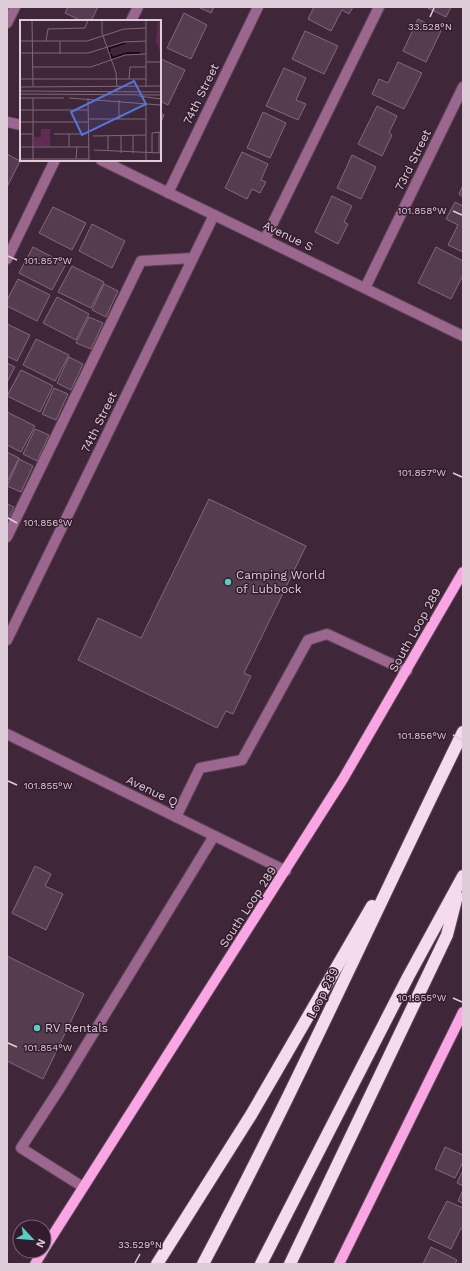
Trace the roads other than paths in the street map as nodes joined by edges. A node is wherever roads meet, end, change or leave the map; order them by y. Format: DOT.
graph roads {
  1 [pos="15,7"];
  2 [pos="138,7"];
  3 [pos="258,7"];
  4 [pos="379,7"];
  5 [pos="132,20"];
  6 [pos="7,23"];
  7 [pos="463,87"];
  8 [pos="7,122"];
  9 [pos="20,125"];
  10 [pos="55,161"];
  11 [pos="103,161"];
  12 [pos="168,193"];
  13 [pos="214,215"];
  14 [pos="265,239"];
  15 [pos="193,258"];
  16 [pos="7,259"];
  17 [pos="365,288"];
  18 [pos="463,336"];
  19 [pos="7,537"];
  20 [pos="463,572"];
  21 [pos="7,640"];
  22 [pos="407,671"];
  23 [pos="463,732"];
  24 [pos="7,734"];
  25 [pos="176,817"];
  26 [pos="214,836"];
  27 [pos="411,837"];
  28 [pos="286,871"];
  29 [pos="462,878"];
  30 [pos="463,1012"];
  31 [pos="83,1187"];
  32 [pos="52,1236"];
  33 [pos="157,1264"];
  34 [pos="204,1264"];
  35 [pos="262,1264"];
  36 [pos="290,1264"];
  37 [pos="339,1264"];
  1 -- 6 [label="street"];
  2 -- 5 [label="street"];
  3 -- 12 [label="street, 74th Street"];
  4 -- 14 [label="street"];
  7 -- 17 [label="street, 73rd Street"];
  8 -- 9 [label="street"];
  10 -- 16 [label="street"];
  11 -- 12 [label="street, Avenue S"];
  12 -- 13 [label="street, Avenue S"];
  13 -- 14 [label="street, Avenue S"];
  13 -- 15 [label="street, 74th Street"];
  14 -- 17 [label="street, Avenue S"];
  15 -- 19 [label="street"];
  15 -- 21 [label="street, 74th Street"];
  17 -- 18 [label="street, Avenue S"];
  20 -- 22 [label="main road, South Loop 289"];
  22 -- 25 [label="street"];
  22 -- 28 [label="main road, South Loop 289"];
  23 -- 27 [label="highway, Loop 289"];
  24 -- 25 [label="street, Avenue Q"];
  25 -- 26 [label="street, Avenue Q"];
  26 -- 28 [label="street, Avenue Q"];
  26 -- 31 [label="street"];
  27 -- 33 [label="highway"];
  27 -- 34 [label="highway, Loop 289"];
  28 -- 31 [label="main road, South Loop 289"];
  29 -- 35 [label="highway"];
  29 -- 36 [label="highway"];
  30 -- 37 [label="main road"];
  31 -- 32 [label="main road, South Loop 289"];
}
